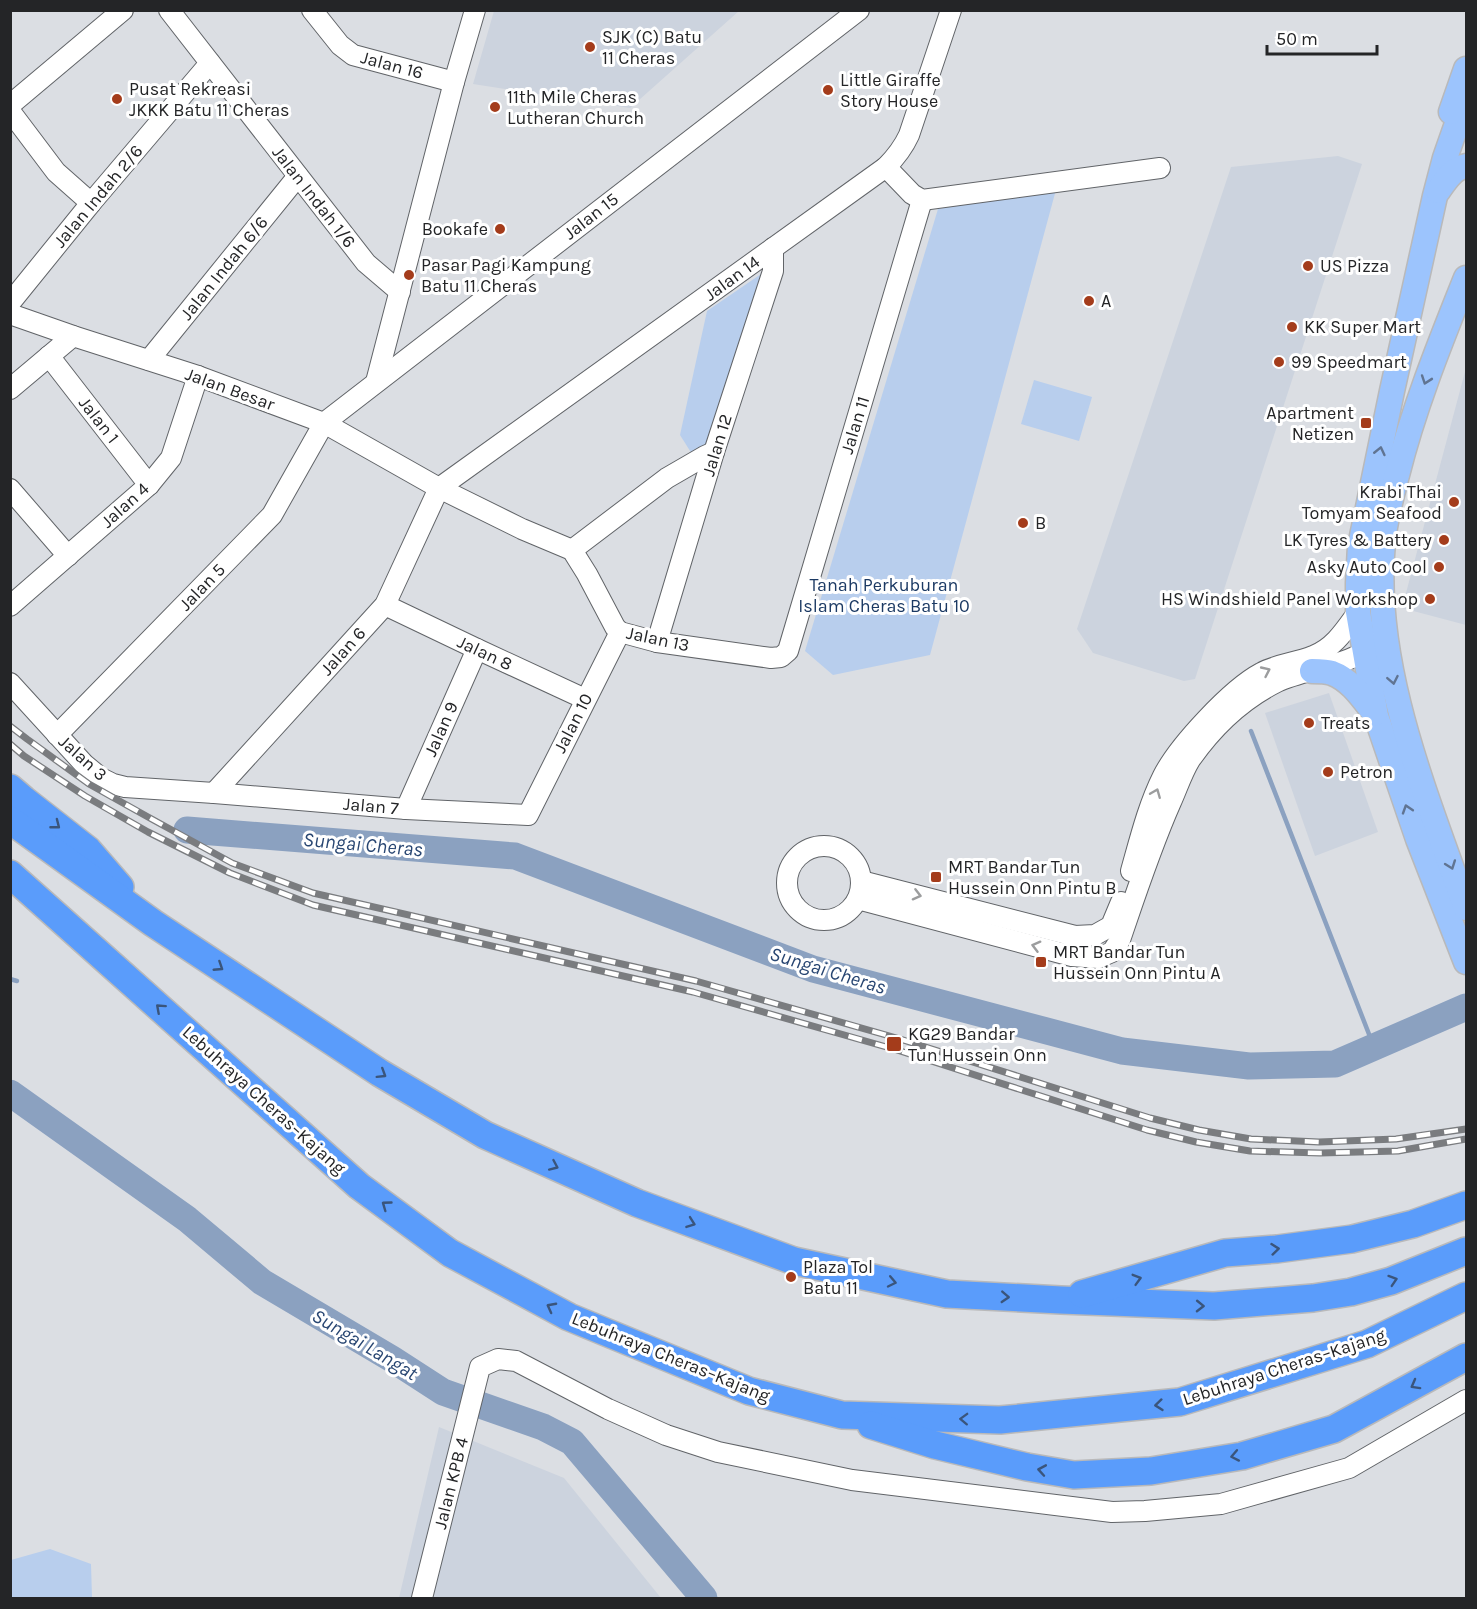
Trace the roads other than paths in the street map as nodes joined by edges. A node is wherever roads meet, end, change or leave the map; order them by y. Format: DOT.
graph roads {
  1 [pos="123,10"];
  2 [pos="169,10"];
  3 [pos="312,10"];
  4 [pos="475,10"];
  5 [pos="860,10"];
  6 [pos="951,10"];
  7 [pos="210,63"];
  8 [pos="1467,69"];
  9 [pos="454,82"];
  10 [pos="1467,98"];
  11 [pos="10,105"];
  12 [pos="10,111"];
  13 [pos="1467,166"];
  14 [pos="886,167"];
  15 [pos="1160,168"];
  16 [pos="298,176"];
  17 [pos="1435,196"];
  18 [pos="922,200"];
  19 [pos="91,203"];
  20 [pos="773,249"];
  21 [pos="1467,278"];
  22 [pos="18,282"];
  23 [pos="400,292"];
  24 [pos="10,303"];
  25 [pos="10,314"];
  26 [pos="73,336"];
  27 [pos="49,356"];
  28 [pos="149,360"];
  29 [pos="198,376"];
  30 [pos="376,382"];
  31 [pos="10,389"];
  32 [pos="1392,391"];
  33 [pos="324,423"];
  34 [pos="714,452"];
  35 [pos="149,484"];
  36 [pos="439,488"];
  37 [pos="10,489"];
  38 [pos="572,550"];
  39 [pos="68,556"];
  40 [pos="385,605"];
  41 [pos="10,606"];
  42 [pos="1358,612"];
  43 [pos="1384,622"];
  44 [pos="620,632"];
  45 [pos="657,642"];
  46 [pos="477,650"];
  47 [pos="788,651"];
  48 [pos="1366,651"];
  49 [pos="1312,670"];
  50 [pos="10,683"];
  51 [pos="585,699"];
  52 [pos="1376,716"];
  53 [pos="57,735"];
  54 [pos="10,788"];
  55 [pos="214,793"];
  56 [pos="406,809"];
  57 [pos="528,815"];
  58 [pos="10,820"];
  59 [pos="10,874"];
  60 [pos="10,891"];
  61 [pos="1467,908"];
  62 [pos="153,923"];
  63 [pos="69,925"];
  64 [pos="1467,962"];
  65 [pos="1467,1189"];
  66 [pos="1467,1205"];
  67 [pos="1413,1224"];
  68 [pos="1467,1251"];
  69 [pos="1060,1300"];
  70 [pos="1459,1300"];
  71 [pos="1467,1357"];
  72 [pos="1467,1400"];
  73 [pos="842,1415"];
  74 [pos="422,1599"];
  1 -- 11 [label="street"];
  2 -- 7 [label="street, Jalan Indah 1/6"];
  3 -- 9 [label="street, Jalan 16"];
  4 -- 9 [label="street"];
  5 -- 30 [label="street, Jalan 15"];
  6 -- 14 [label="street, Jalan 14"];
  7 -- 16 [label="street, Jalan Indah 1/6"];
  7 -- 19 [label="street, Jalan Indah 2/6"];
  8 -- 32 [label="main road"];
  9 -- 23 [label="street"];
  10 -- 17 [label="main road"];
  12 -- 19 [label="street"];
  13 -- 17 [label="main road"];
  14 -- 18 [label="street"];
  14 -- 20 [label="street, Jalan 14"];
  15 -- 18 [label="street"];
  16 -- 23 [label="street, Jalan Indah 1/6"];
  16 -- 28 [label="street, Jalan Indah 6/6"];
  17 -- 32 [label="main road"];
  18 -- 47 [label="street, Jalan 11"];
  19 -- 22 [label="street, Jalan Indah 2/6"];
  20 -- 34 [label="street, Jalan 12"];
  20 -- 36 [label="street, Jalan 14"];
  21 -- 43 [label="main road, one-way"];
  22 -- 24 [label="street, Jalan Indah 2/6"];
  23 -- 30 [label="street"];
  25 -- 26 [label="street, Jalan Besar"];
  26 -- 27 [label="street"];
  26 -- 28 [label="street, Jalan Besar"];
  27 -- 31 [label="street"];
  27 -- 35 [label="street, Jalan 1"];
  28 -- 29 [label="street, Jalan Besar"];
  29 -- 33 [label="street, Jalan Besar"];
  29 -- 35 [label="street, Jalan 4"];
  30 -- 33 [label="street, Jalan 15"];
  42 -- 32 [label="main road, one-way"];
  33 -- 36 [label="street, Jalan Besar"];
  33 -- 53 [label="street, Jalan 5"];
  34 -- 38 [label="street"];
  34 -- 45 [label="street, Jalan 12"];
  35 -- 39 [label="street, Jalan 4"];
  36 -- 38 [label="street"];
  36 -- 40 [label="street, Jalan 6"];
  37 -- 39 [label="street"];
  38 -- 44 [label="street, Jalan 13"];
  39 -- 41 [label="street, Jalan 4"];
  40 -- 46 [label="street, Jalan 8"];
  40 -- 55 [label="street, Jalan 6"];
  42 -- 48 [label="main road"];
  49 -- 42 [label="street, one-way"];
  43 -- 48 [label="street"];
  43 -- 61 [label="main road, one-way"];
  44 -- 45 [label="street, Jalan 13"];
  44 -- 51 [label="street, Jalan 10"];
  45 -- 47 [label="street, Jalan 13"];
  46 -- 51 [label="street, Jalan 8"];
  46 -- 56 [label="street, Jalan 9"];
  48 -- 49 [label="street"];
  48 -- 52 [label="main road"];
  49 -- 52 [label="main road"];
  50 -- 53 [label="street, Jalan 3"];
  51 -- 57 [label="street, Jalan 10"];
  64 -- 52 [label="main road, one-way"];
  53 -- 55 [label="street, Jalan 3"];
  54 -- 62 [label="highway, one-way"];
  55 -- 56 [label="street, Jalan 7"];
  56 -- 57 [label="street, Jalan 7"];
  58 -- 62 [label="highway"];
  59 -- 63 [label="highway, Lebuhraya Cheras–Kajang"];
  60 -- 63 [label="highway"];
  62 -- 69 [label="highway, one-way"];
  73 -- 63 [label="highway, Lebuhraya Cheras–Kajang, one-way"];
  65 -- 67 [label="highway"];
  66 -- 67 [label="highway"];
  69 -- 67 [label="highway, one-way"];
  69 -- 68 [label="highway, one-way"];
  70 -- 73 [label="highway, Lebuhraya Cheras–Kajang, one-way"];
  71 -- 73 [label="highway, one-way"];
  72 -- 74 [label="street, Jalan KPB 4"];
}
